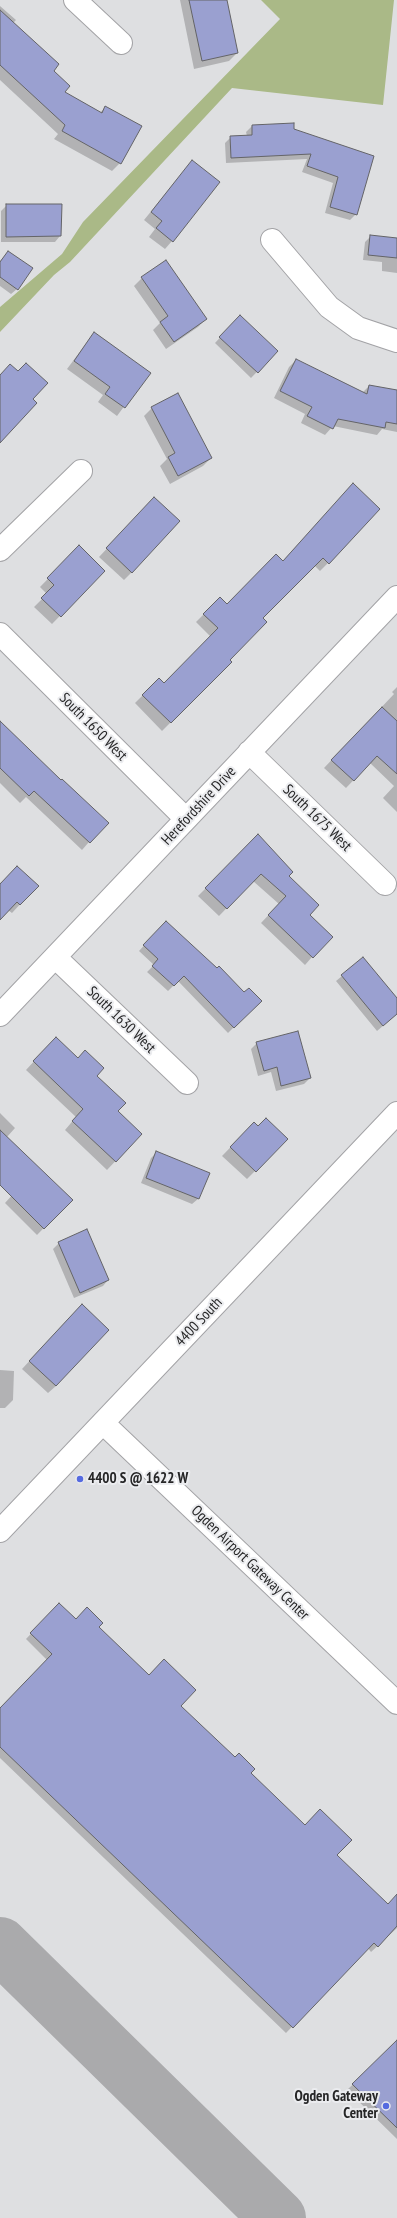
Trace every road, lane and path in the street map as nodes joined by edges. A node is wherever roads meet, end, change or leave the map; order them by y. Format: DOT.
graph roads {
  1 [pos="75,0"];
  2 [pos="121,43"];
  3 [pos="272,240"];
  4 [pos="397,341"];
  5 [pos="81,471"];
  6 [pos="0,550"];
  7 [pos="397,597"];
  8 [pos="0,634"];
  9 [pos="249,752"];
  10 [pos="186,819"];
  11 [pos="385,884"];
  12 [pos="56,956"];
  13 [pos="1,1012"];
  14 [pos="186,1083"];
  15 [pos="397,1113"];
  16 [pos="103,1423"];
  17 [pos="0,1531"];
  18 [pos="397,1703"];
  1 -- 2 [label="street"];
  3 -- 4 [label="street"];
  5 -- 6 [label="street"];
  7 -- 9 [label="street, Herefordshire Drive"];
  8 -- 10 [label="street, South 1650 West"];
  9 -- 10 [label="street, Herefordshire Drive"];
  9 -- 11 [label="street, South 1675 West"];
  10 -- 12 [label="street, Herefordshire Drive"];
  12 -- 13 [label="street, Herefordshire Drive"];
  12 -- 14 [label="street, South 1630 West"];
  15 -- 16 [label="street, 4400 South"];
  16 -- 17 [label="street, 4400 South"];
  16 -- 18 [label="street, Ogden Airport Gateway Center"];
}
